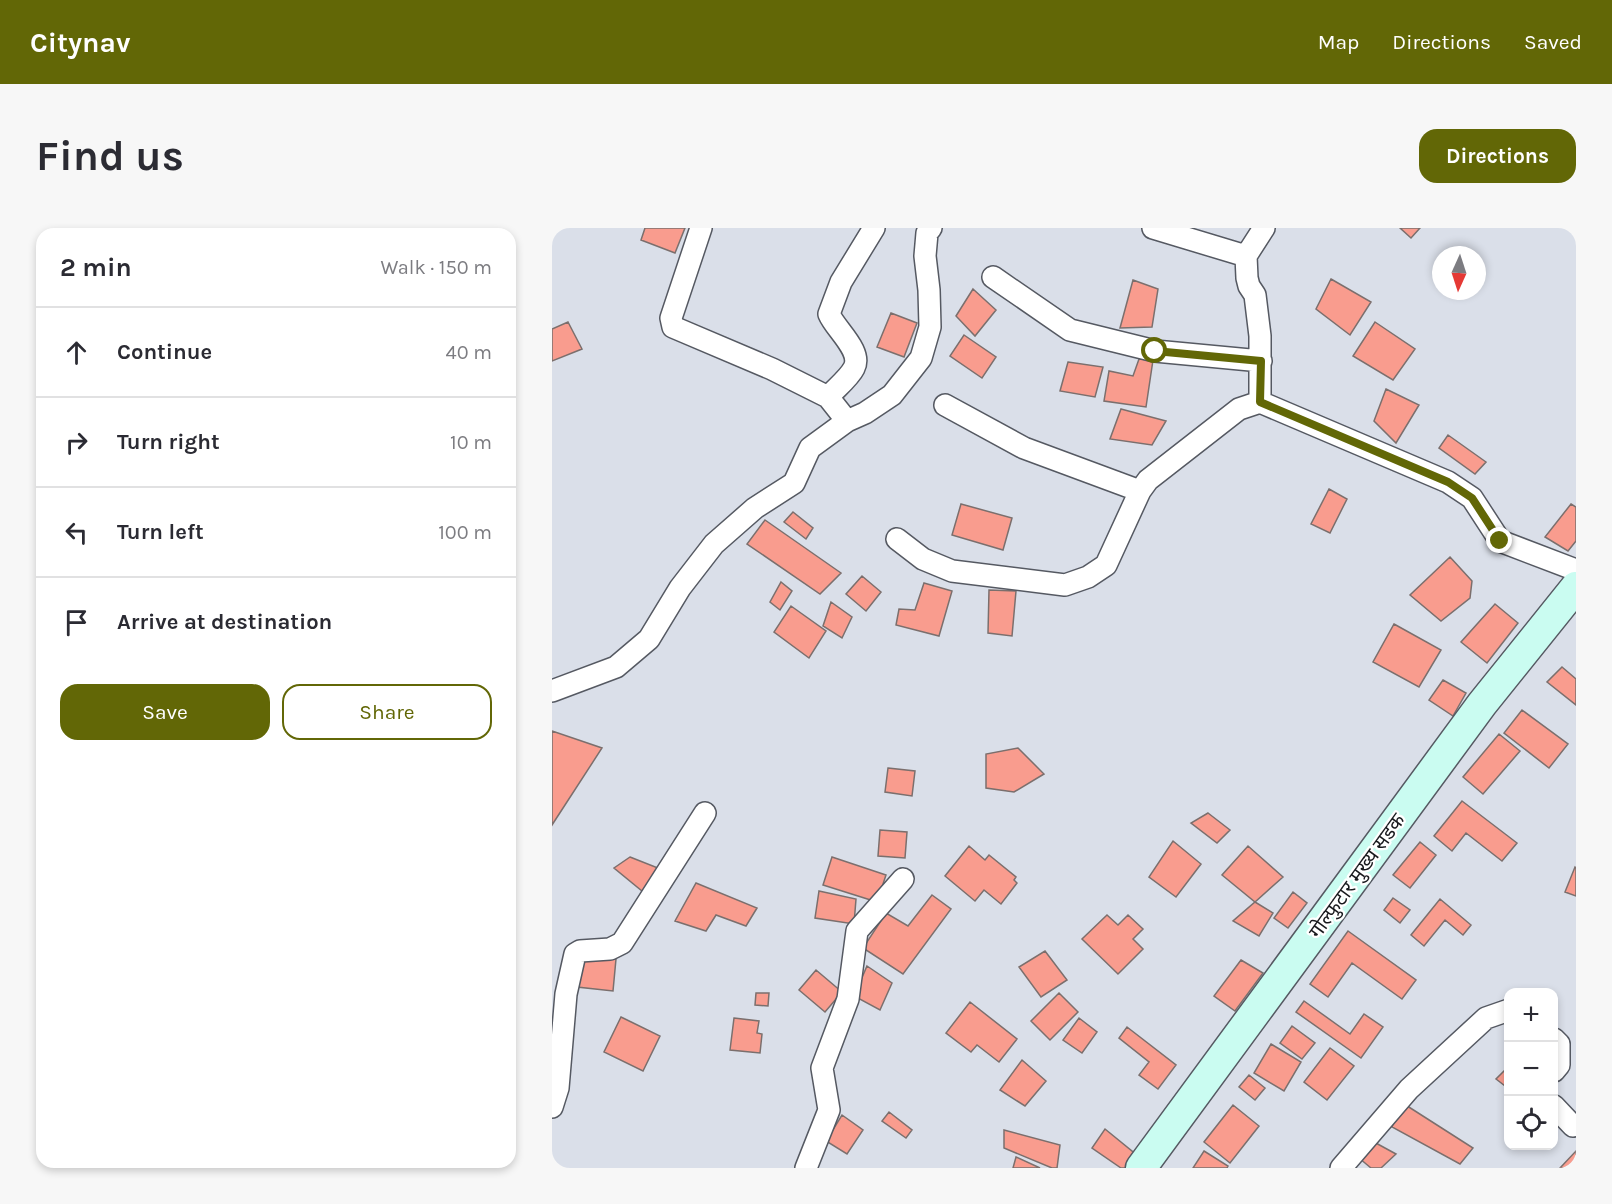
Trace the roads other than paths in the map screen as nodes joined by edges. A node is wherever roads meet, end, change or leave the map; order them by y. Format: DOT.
graph roads {
  1 [pos="701,228"];
  2 [pos="874,228"];
  3 [pos="1153,228"];
  4 [pos="1264,228"];
  5 [pos="924,230"];
  6 [pos="1246,256"];
  7 [pos="993,277"];
  8 [pos="1261,361"];
  9 [pos="828,397"];
  10 [pos="1260,402"];
  11 [pos="945,405"];
  12 [pos="847,421"];
  13 [pos="1140,491"];
  14 [pos="897,539"];
  15 [pos="1576,570"];
  16 [pos="1576,586"];
  17 [pos="552,691"];
  18 [pos="705,813"];
  19 [pos="903,879"];
  20 [pos="1504,1012"];
  21 [pos="1558,1043"];
  22 [pos="1558,1065"];
  23 [pos="552,1107"];
  24 [pos="1558,1110"];
  25 [pos="1573,1126"];
  26 [pos="806,1168"];
  27 [pos="1141,1168"];
  28 [pos="1341,1168"];
  1 -- 9 [label="street"];
  2 -- 9 [label="street"];
  3 -- 6 [label="street"];
  4 -- 6 [label="street"];
  5 -- 12 [label="street"];
  6 -- 8 [label="street"];
  7 -- 8 [label="street"];
  8 -- 10 [label="street"];
  9 -- 12 [label="street"];
  10 -- 13 [label="street"];
  10 -- 15 [label="street"];
  11 -- 13 [label="street"];
  12 -- 17 [label="street"];
  13 -- 14 [label="street"];
  16 -- 27 [label="main road, गोल्फुटार मुख्य सडक"];
  18 -- 23 [label="street"];
  19 -- 26 [label="street"];
  20 -- 28 [label="street"];
  21 -- 22 [label="street"];
  24 -- 25 [label="street"];
}
